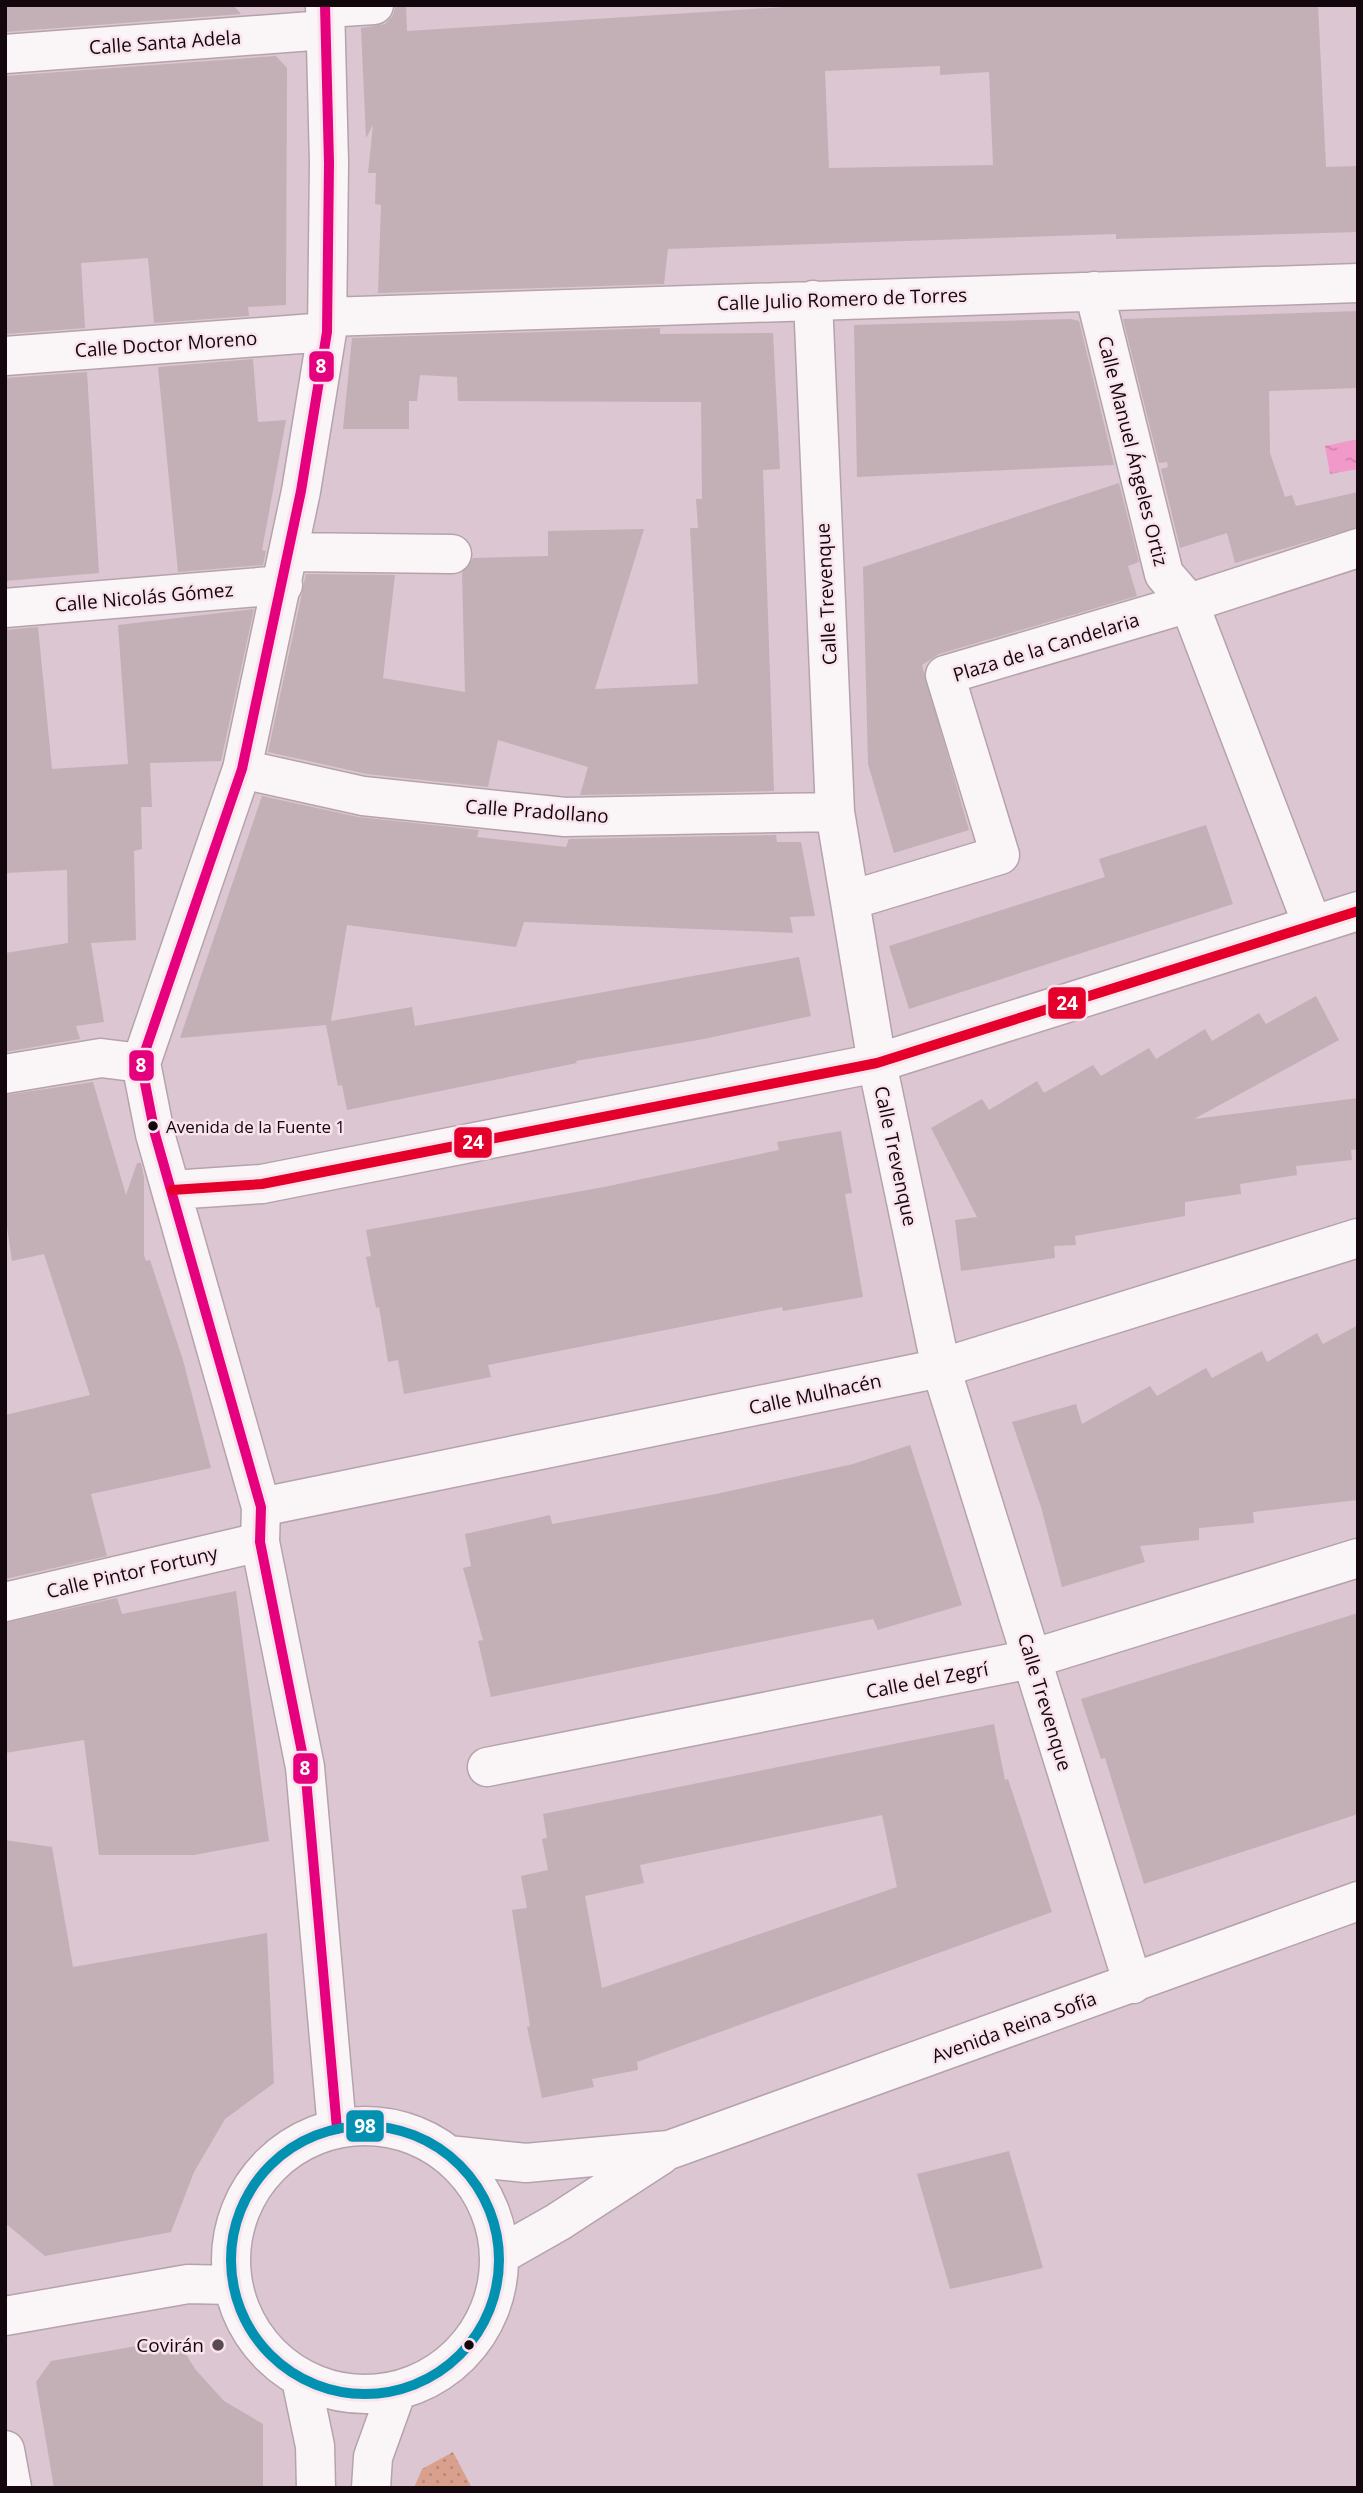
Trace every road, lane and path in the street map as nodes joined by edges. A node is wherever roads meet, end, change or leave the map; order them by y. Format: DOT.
graph roads {
  1 [pos="374,5"];
  2 [pos="325,14"];
  3 [pos="5,54"];
  4 [pos="1358,283"];
  5 [pos="1094,291"];
  6 [pos="813,300"];
  7 [pos="327,324"];
  8 [pos="5,356"];
  9 [pos="1358,548"];
  10 [pos="452,554"];
  11 [pos="286,569"];
  12 [pos="1189,603"];
  13 [pos="5,608"];
  14 [pos="242,769"];
  15 [pos="835,813"];
  16 [pos="851,900"];
  17 [pos="1358,911"];
  18 [pos="1312,924"];
  19 [pos="141,1063"];
  20 [pos="877,1063"];
  21 [pos="5,1074"];
  22 [pos="173,1190"];
  23 [pos="1358,1238"];
  24 [pos="941,1368"];
  25 [pos="260,1524"];
  26 [pos="1358,1558"];
  27 [pos="5,1602"];
  28 [pos="1031,1659"];
  29 [pos="487,1767"];
  30 [pos="1358,1901"];
  31 [pos="1133,1984"];
  32 [pos="337,2129"];
  33 [pos="669,2150"];
  34 [pos="448,2155"];
  35 [pos="500,2256"];
  36 [pos="232,2285"];
  37 [pos="5,2316"];
  38 [pos="301,2379"];
  39 [pos="396,2393"];
  40 [pos="5,2450"];
  41 [pos="12,2488"];
  42 [pos="316,2488"];
  43 [pos="371,2488"];
  1 -- 2 [label="street, Calle Santa Adela"];
  2 -- 3 [label="street, Calle Santa Adela"];
  2 -- 7 [label="street"];
  4 -- 5 [label="street, Calle Julio Romero de Torres"];
  5 -- 6 [label="street, Calle Julio Romero de Torres"];
  5 -- 12 [label="street, Calle Manuel Ángeles Ortiz"];
  6 -- 7 [label="street, Calle Julio Romero de Torres"];
  6 -- 15 [label="street, Calle Trevenque"];
  7 -- 8 [label="street, Calle Doctor Moreno"];
  7 -- 11 [label="street"];
  9 -- 12 [label="street, Plaza de la Candelaria"];
  10 -- 11 [label="street, Calle Nicolás Gómez"];
  11 -- 13 [label="street, Calle Nicolás Gómez"];
  11 -- 14 [label="street"];
  12 -- 16 [label="street, Plaza de la Candelaria"];
  12 -- 18 [label="street"];
  14 -- 15 [label="street, Calle Pradollano"];
  14 -- 19 [label="street"];
  15 -- 16 [label="street, Calle Trevenque"];
  16 -- 20 [label="street, Calle Trevenque"];
  17 -- 18 [label="street"];
  18 -- 20 [label="street"];
  19 -- 21 [label="street"];
  19 -- 22 [label="street"];
  20 -- 22 [label="street"];
  20 -- 24 [label="street, Calle Trevenque"];
  22 -- 25 [label="street"];
  23 -- 24 [label="street, Calle Mulhacén"];
  24 -- 25 [label="street, Calle Mulhacén"];
  24 -- 28 [label="street, Calle Trevenque"];
  25 -- 27 [label="street, Calle Pintor Fortuny"];
  25 -- 32 [label="street"];
  26 -- 28 [label="street, Calle del Zegrí"];
  28 -- 29 [label="street, Calle del Zegrí"];
  28 -- 31 [label="street, Calle Trevenque"];
  30 -- 31 [label="street, Avenida Reina Sofía"];
  31 -- 33 [label="street, Avenida Reina Sofía"];
  32 -- 34 [label="street"];
  32 -- 36 [label="street"];
  33 -- 34 [label="street, Avenida Reina Sofía"];
  33 -- 35 [label="street, Avenida Reina Sofía"];
  34 -- 35 [label="street"];
  35 -- 39 [label="street"];
  36 -- 37 [label="street"];
  36 -- 38 [label="street"];
  38 -- 39 [label="street"];
  38 -- 42 [label="street"];
  39 -- 43 [label="street"];
  40 -- 41 [label="street"];
}
